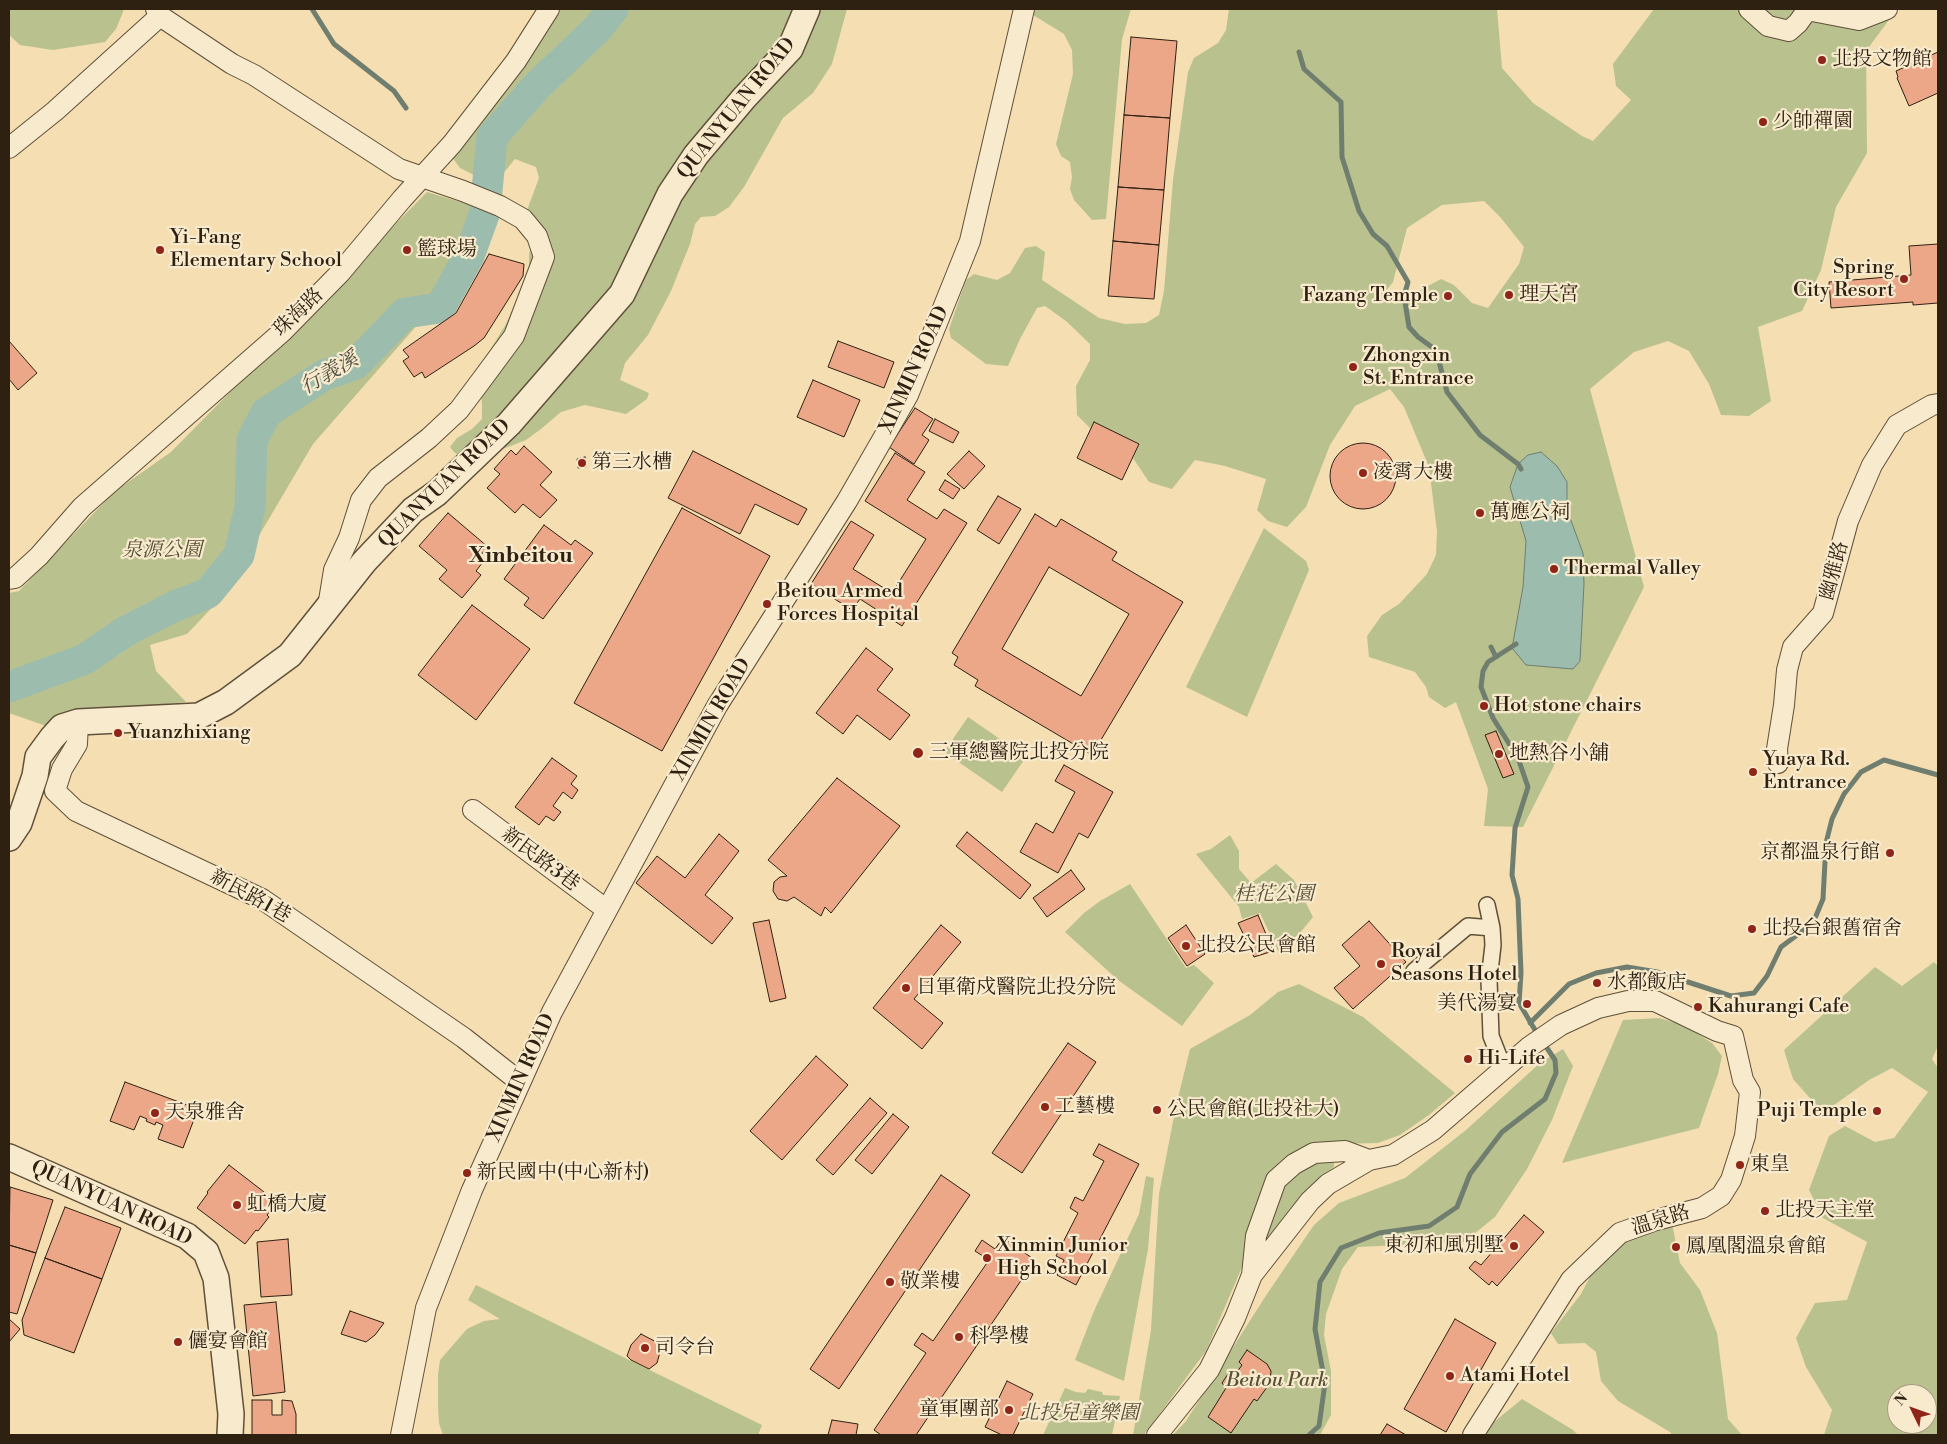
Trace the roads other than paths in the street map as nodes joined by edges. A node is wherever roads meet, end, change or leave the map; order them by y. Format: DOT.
graph roads {
  1 [pos="550,9"];
  2 [pos="807,9"];
  3 [pos="1024,9"];
  4 [pos="1749,9"];
  5 [pos="1807,9"];
  6 [pos="1888,9"];
  7 [pos="158,12"];
  8 [pos="9,148"];
  9 [pos="422,177"];
  10 [pos="1938,404"];
  11 [pos="9,579"];
  12 [pos="328,607"];
  13 [pos="78,722"];
  14 [pos="1778,763"];
  15 [pos="472,810"];
  16 [pos="9,838"];
  17 [pos="1487,905"];
  18 [pos="607,910"];
  19 [pos="1492,928"];
  20 [pos="1414,971"];
  21 [pos="1504,1069"];
  22 [pos="520,1082"];
  23 [pos="9,1157"];
  24 [pos="1368,1160"];
  25 [pos="1252,1275"];
  26 [pos="230,1435"];
  27 [pos="401,1435"];
  28 [pos="1157,1435"];
  29 [pos="1473,1435"];
  1 -- 9 [label="street, 珠海路"];
  2 -- 12 [label="street, QUANYUAN ROAD"];
  3 -- 18 [label="street, XINMIN ROAD"];
  4 -- 5 [label="street"];
  5 -- 6 [label="street"];
  7 -- 8 [label="street"];
  7 -- 9 [label="street"];
  9 -- 11 [label="street, 珠海路"];
  9 -- 12 [label="street"];
  10 -- 14 [label="street, 幽雅路"];
  12 -- 13 [label="street, QUANYUAN ROAD"];
  13 -- 16 [label="street, QUANYUAN ROAD"];
  13 -- 22 [label="street, 新民路1巷"];
  15 -- 18 [label="street, 新民路3巷"];
  17 -- 19 [label="street"];
  18 -- 22 [label="street, XINMIN ROAD"];
  19 -- 20 [label="street"];
  19 -- 21 [label="street"];
  21 -- 24 [label="street"];
  21 -- 29 [label="street, 溫泉路"];
  22 -- 27 [label="street, XINMIN ROAD"];
  23 -- 26 [label="street, QUANYUAN ROAD"];
  24 -- 25 [label="street"];
  24 -- 25 [label="street"];
  25 -- 28 [label="street"];
}
